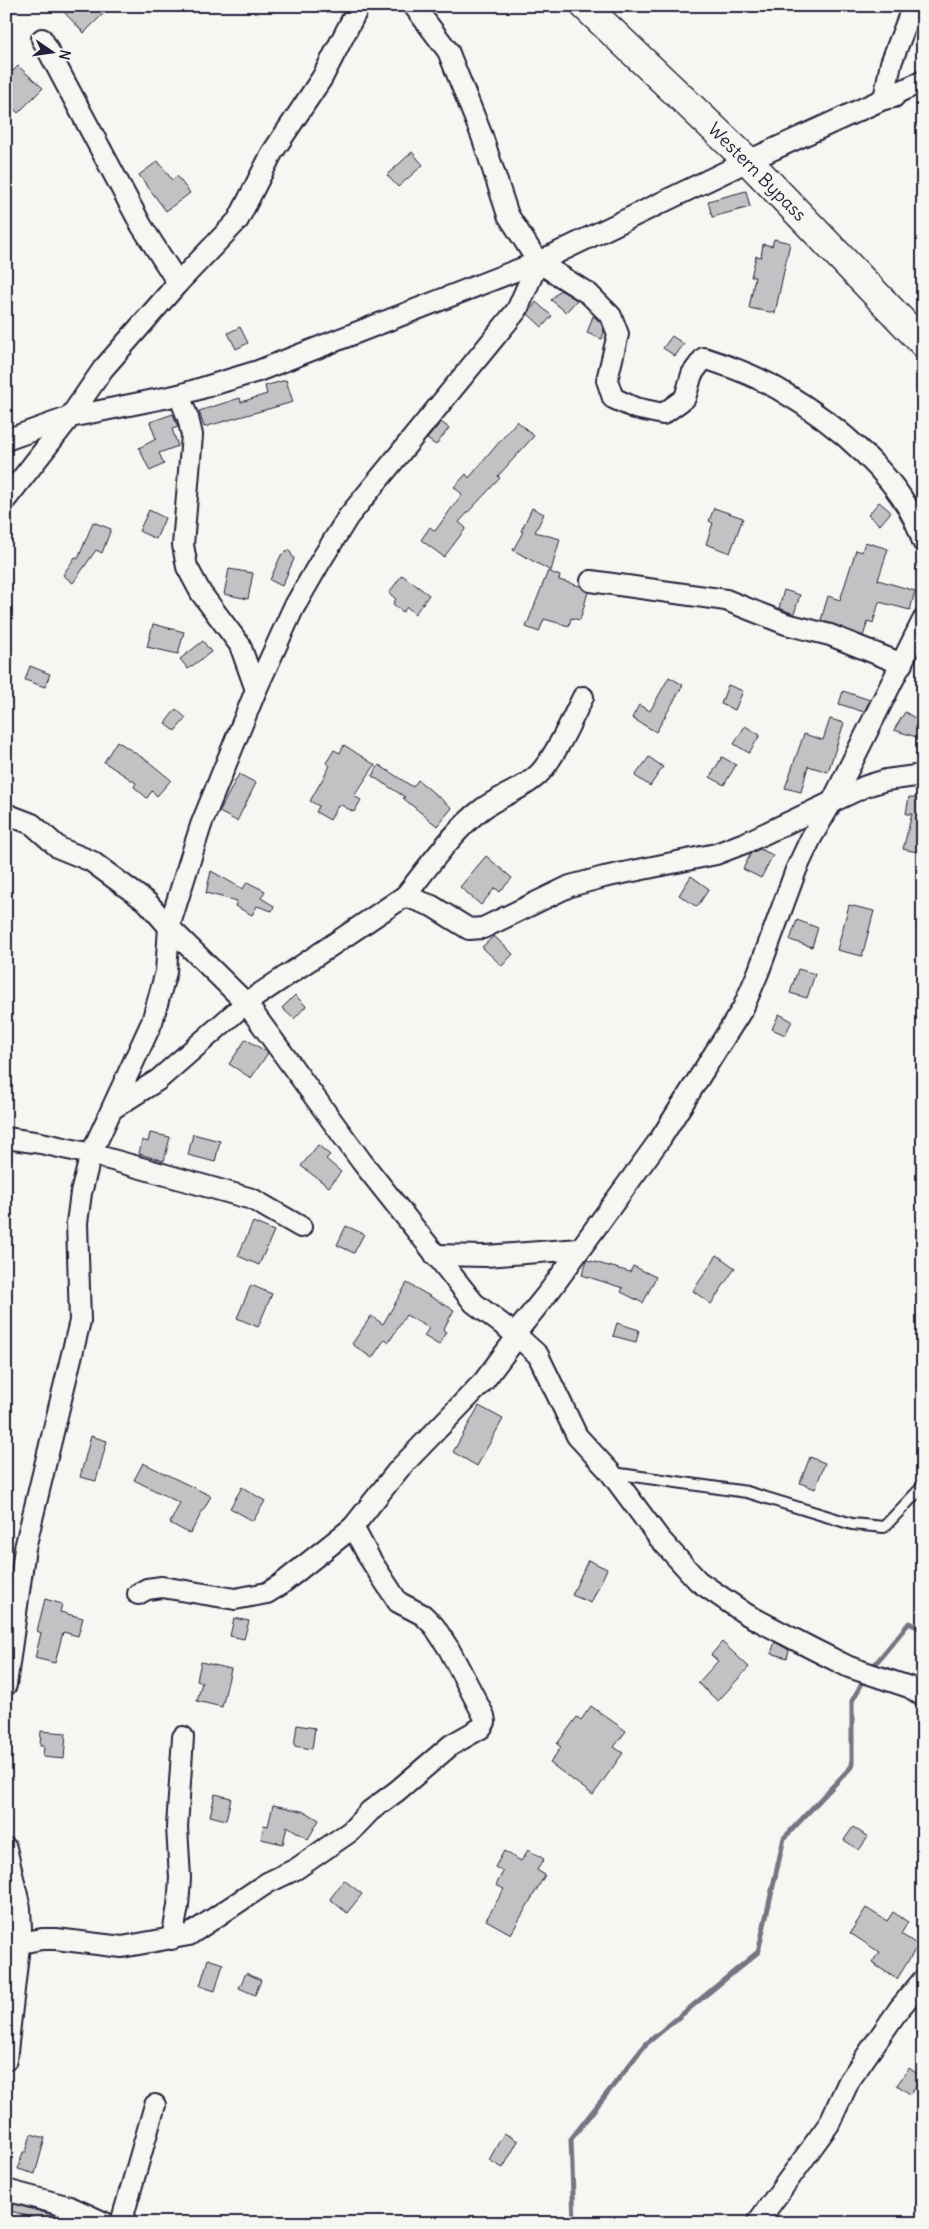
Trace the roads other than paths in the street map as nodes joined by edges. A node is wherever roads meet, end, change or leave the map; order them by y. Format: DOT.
graph roads {
  1 [pos="359,6"];
  2 [pos="414,6"];
  3 [pos="585,6"];
  4 [pos="913,6"];
  5 [pos="42,39"];
  6 [pos="923,81"];
  7 [pos="923,92"];
  8 [pos="884,99"];
  9 [pos="748,161"];
  10 [pos="538,262"];
  11 [pos="178,283"];
  12 [pos="923,343"];
  13 [pos="179,395"];
  14 [pos="70,417"];
  15 [pos="6,440"];
  16 [pos="6,499"];
  17 [pos="923,542"];
  18 [pos="590,581"];
  19 [pos="923,620"];
  20 [pos="902,664"];
  21 [pos="256,690"];
  22 [pos="583,698"];
  23 [pos="923,776"];
  24 [pos="833,800"];
  25 [pos="6,814"];
  26 [pos="405,896"];
  27 [pos="169,927"];
  28 [pos="246,1003"];
  29 [pos="112,1109"];
  30 [pos="6,1138"];
  31 [pos="91,1154"];
  32 [pos="301,1227"];
  33 [pos="580,1249"];
  34 [pos="435,1255"];
  35 [pos="515,1334"];
  36 [pos="610,1472"];
  37 [pos="923,1486"];
  38 [pos="353,1527"];
  39 [pos="138,1594"];
  40 [pos="6,1686"];
  41 [pos="923,1696"];
  42 [pos="183,1737"];
  43 [pos="6,1848"];
  44 [pos="172,1938"];
  45 [pos="20,1943"];
  46 [pos="923,1980"];
  47 [pos="6,2060"];
  48 [pos="155,2105"];
  49 [pos="6,2190"];
  50 [pos="105,2223"];
  51 [pos="121,2223"];
  52 [pos="757,2223"];
  1 -- 11 [label="street"];
  2 -- 10 [label="street"];
  3 -- 9 [label="main road, Western Bypass"];
  4 -- 8 [label="street"];
  5 -- 11 [label="street"];
  6 -- 8 [label="street"];
  7 -- 8 [label="street"];
  8 -- 9 [label="street"];
  9 -- 10 [label="street"];
  9 -- 12 [label="main road, Western Bypass"];
  10 -- 13 [label="street"];
  10 -- 17 [label="street"];
  10 -- 21 [label="street"];
  11 -- 14 [label="street"];
  13 -- 14 [label="street"];
  13 -- 21 [label="street"];
  14 -- 15 [label="street"];
  14 -- 16 [label="street"];
  18 -- 20 [label="street"];
  19 -- 20 [label="street"];
  20 -- 24 [label="street"];
  21 -- 27 [label="street"];
  22 -- 26 [label="street"];
  23 -- 24 [label="street"];
  24 -- 26 [label="street"];
  24 -- 33 [label="street"];
  25 -- 27 [label="street"];
  26 -- 28 [label="street"];
  27 -- 28 [label="street"];
  27 -- 29 [label="street"];
  28 -- 29 [label="street"];
  28 -- 34 [label="street"];
  29 -- 31 [label="street"];
  30 -- 31 [label="street"];
  31 -- 32 [label="street"];
  31 -- 40 [label="street"];
  33 -- 34 [label="street"];
  33 -- 35 [label="street"];
  34 -- 35 [label="street"];
  35 -- 36 [label="street"];
  35 -- 38 [label="street"];
  36 -- 37 [label="lane"];
  36 -- 41 [label="street"];
  38 -- 39 [label="street"];
  38 -- 44 [label="street"];
  42 -- 44 [label="street"];
  43 -- 45 [label="street"];
  44 -- 45 [label="street"];
  45 -- 47 [label="street"];
  46 -- 52 [label="street"];
  48 -- 51 [label="street"];
  49 -- 50 [label="street"];
}
